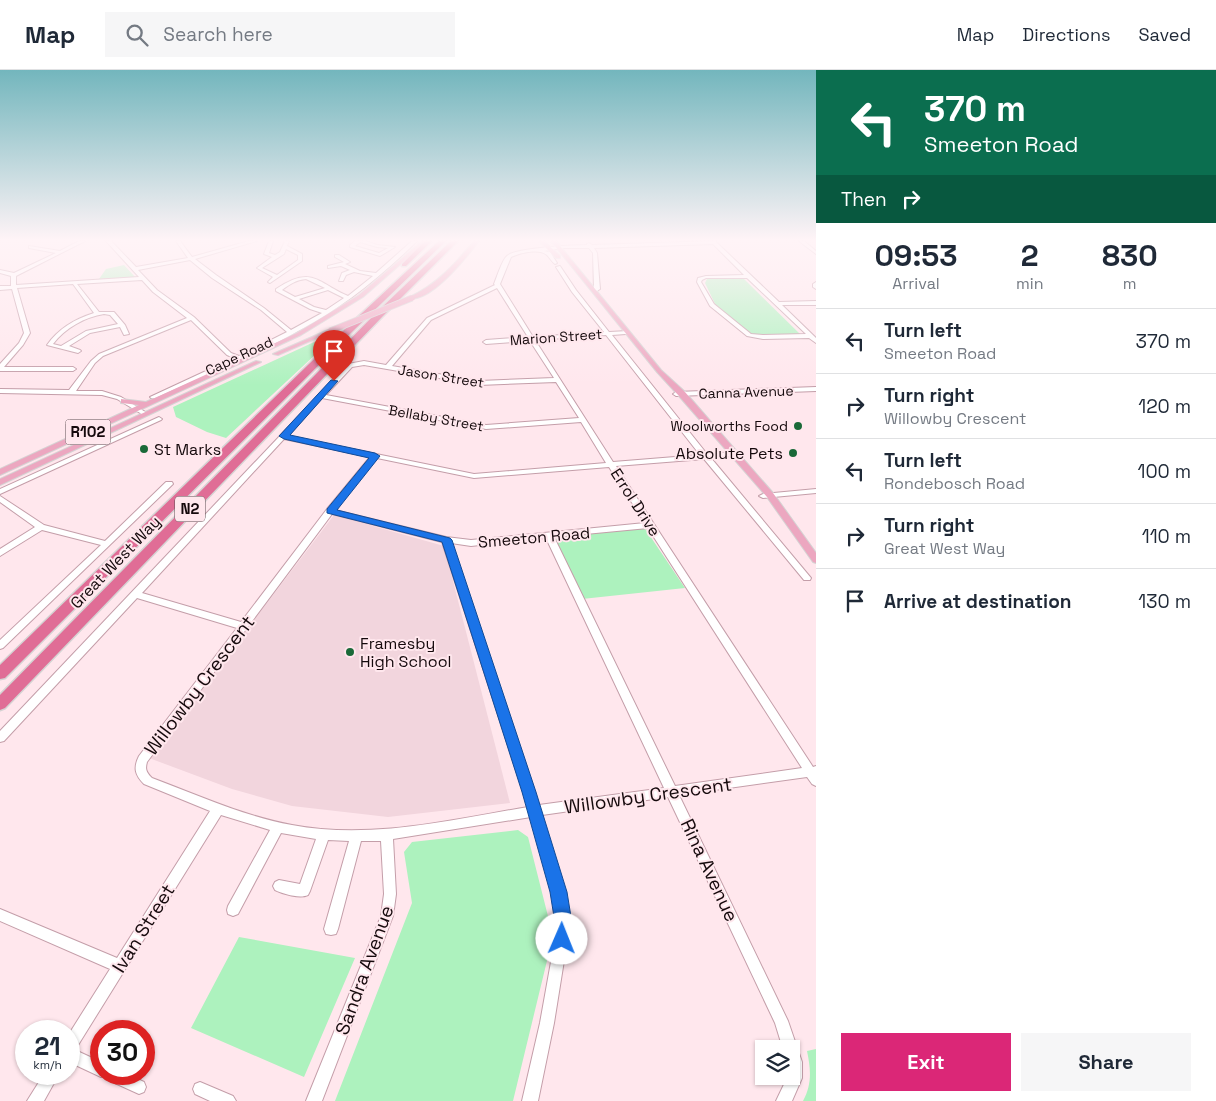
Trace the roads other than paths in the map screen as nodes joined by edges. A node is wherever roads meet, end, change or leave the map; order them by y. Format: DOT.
graph roads {
  1 [pos="15,289"];
  2 [pos="79,289"];
  3 [pos="154,289"];
  4 [pos="232,289"];
  5 [pos="279,289"];
  6 [pos="326,289"];
  7 [pos="332,289"];
  8 [pos="359,289"];
  9 [pos="371,289"];
  10 [pos="382,289"];
  11 [pos="392,289"];
  12 [pos="406,289"];
  13 [pos="409,289"];
  14 [pos="432,289"];
  15 [pos="491,289"];
  16 [pos="500,289"];
  17 [pos="573,289"];
  18 [pos="590,289"];
  19 [pos="703,289"];
  20 [pos="762,289"];
  21 [pos="348,298"];
  22 [pos="295,299"];
  23 [pos="816,303"];
  24 [pos="777,304"];
  25 [pos="96,312"];
  26 [pos="326,312"];
  27 [pos="380,314"];
  28 [pos="192,318"];
  29 [pos="122,325"];
  30 [pos="349,330"];
  31 [pos="626,332"];
  32 [pos="291,333"];
  33 [pos="608,333"];
  34 [pos="126,334"];
  35 [pos="810,336"];
  36 [pos="532,338"];
  37 [pos="816,341"];
  38 [pos="486,342"];
  39 [pos="64,347"];
  40 [pos="78,350"];
  41 [pos="238,358"];
  42 [pos="388,367"];
  43 [pos="0,368"];
  44 [pos="73,369"];
  45 [pos="557,380"];
  46 [pos="816,389"];
  47 [pos="0,391"];
  48 [pos="72,391"];
  49 [pos="679,394"];
  50 [pos="321,396"];
  51 [pos="151,400"];
  52 [pos="126,402"];
  53 [pos="137,410"];
  54 [pos="145,414"];
  55 [pos="159,419"];
  56 [pos="113,420"];
  57 [pos="583,420"];
  58 [pos="284,436"];
  59 [pos="729,454"];
  60 [pos="375,456"];
  61 [pos="706,457"];
  62 [pos="611,464"];
  63 [pos="0,472"];
  64 [pos="0,482"];
  65 [pos="169,484"];
  66 [pos="816,491"];
  67 [pos="0,492"];
  68 [pos="766,495"];
  69 [pos="0,498"];
  70 [pos="330,511"];
  71 [pos="651,525"];
  72 [pos="41,527"];
  73 [pos="549,535"];
  74 [pos="446,540"];
  75 [pos="106,544"];
  76 [pos="0,553"];
  77 [pos="816,560"];
  78 [pos="807,578"];
  79 [pos="135,594"];
  80 [pos="243,626"];
  81 [pos="0,646"];
  82 [pos="0,674"];
  83 [pos="0,704"];
  84 [pos="0,738"];
  85 [pos="814,774"];
  86 [pos="672,793"];
  87 [pos="218,808"];
  88 [pos="535,811"];
  89 [pos="278,828"];
  90 [pos="324,834"];
  91 [pos="387,835"];
  92 [pos="356,836"];
  93 [pos="279,886"];
  94 [pos="233,910"];
  95 [pos="0,915"];
  96 [pos="331,929"];
  97 [pos="119,966"];
  98 [pos="80,1029"];
  99 [pos="45,1085"];
  100 [pos="200,1089"];
  101 [pos="35,1101"];
  102 [pos="228,1101"];
  103 [pos="314,1101"];
  104 [pos="530,1101"];
  105 [pos="784,1101"];
  1 -- 43 [label="street"];
  2 -- 25 [label="street"];
  3 -- 28 [label="street"];
  4 -- 32 [label="street"];
  5 -- 22 [label="street"];
  6 -- 22 [label="street"];
  7 -- 21 [label="street"];
  8 -- 21 [label="street"];
  9 -- 51 [label="main road, Cape Road / R102"];
  10 -- 30 [label="highway"];
  11 -- 30 [label="highway, N2"];
  12 -- 27 [label="highway, N2"];
  13 -- 27 [label="highway"];
  14 -- 54 [label="main road, Cape Road / R102, bridge"];
  15 -- 42 [label="street"];
  16 -- 36 [label="street, Errol Drive"];
  17 -- 33 [label="street"];
  18 -- 31 [label="main road"];
  19 -- 35 [label="street"];
  20 -- 24 [label="street"];
  21 -- 26 [label="street"];
  22 -- 26 [label="street"];
  23 -- 24 [label="street"];
  24 -- 35 [label="street"];
  25 -- 29 [label="street"];
  25 -- 39 [label="street"];
  26 -- 32 [label="street"];
  27 -- 83 [label="highway, Great West Way / N2"];
  28 -- 41 [label="street"];
  28 -- 48 [label="street"];
  29 -- 34 [label="street"];
  29 -- 39 [label="street"];
  30 -- 82 [label="highway, Great West Way / N2"];
  31 -- 33 [label="street, Marion Street"];
  31 -- 49 [label="main road"];
  32 -- 41 [label="street"];
  33 -- 36 [label="street, Marion Street"];
  33 -- 61 [label="street"];
  35 -- 37 [label="street"];
  36 -- 38 [label="street, Marion Street"];
  36 -- 45 [label="street, Errol Drive"];
  39 -- 40 [label="street"];
  41 -- 51 [label="street"];
  42 -- 45 [label="street, Jason Street"];
  42 -- 50 [label="street, Jason Street"];
  43 -- 44 [label="street"];
  45 -- 57 [label="street, Errol Drive"];
  46 -- 49 [label="street, Canna Avenue"];
  47 -- 48 [label="street"];
  48 -- 52 [label="street"];
  49 -- 59 [label="main road"];
  50 -- 57 [label="street, Bellaby Street"];
  50 -- 58 [label="street"];
  51 -- 52 [label="main road"];
  51 -- 53 [label="main road, Cape Road / R102"];
  52 -- 53 [label="street"];
  52 -- 56 [label="main road"];
  53 -- 54 [label="street"];
  53 -- 56 [label="main road, Cape Road / R102"];
  54 -- 64 [label="main road, Cape Road / R102"];
  55 -- 67 [label="street"];
  56 -- 63 [label="main road, Cape Road / R102"];
  57 -- 62 [label="street, Errol Drive"];
  58 -- 60 [label="street"];
  58 -- 79 [label="street"];
  59 -- 61 [label="street"];
  59 -- 68 [label="main road"];
  60 -- 62 [label="street"];
  60 -- 70 [label="street, Willowby Crescent"];
  61 -- 62 [label="street"];
  61 -- 78 [label="street"];
  62 -- 71 [label="street, Errol Drive"];
  65 -- 75 [label="street, Great West Way"];
  66 -- 68 [label="street"];
  68 -- 77 [label="main road"];
  69 -- 72 [label="street"];
  70 -- 74 [label="street, Smeeton Road"];
  70 -- 80 [label="street, Willowby Crescent"];
  71 -- 73 [label="street, Smeeton Road"];
  71 -- 85 [label="street, Errol Drive"];
  72 -- 75 [label="street"];
  72 -- 76 [label="street"];
  73 -- 74 [label="street, Smeeton Road"];
  73 -- 86 [label="street, Rina Avenue"];
  74 -- 88 [label="street"];
  75 -- 81 [label="street, Great West Way"];
  79 -- 80 [label="street"];
  79 -- 84 [label="street"];
  80 -- 87 [label="street, Willowby Crescent"];
  85 -- 86 [label="street, Willowby Crescent"];
  86 -- 88 [label="street, Willowby Crescent"];
  86 -- 105 [label="street, Rina Avenue"];
  87 -- 89 [label="street, Willowby Crescent"];
  87 -- 97 [label="street, Ivan Street"];
  88 -- 91 [label="street, Willowby Crescent"];
  88 -- 104 [label="street"];
  89 -- 90 [label="street, Willowby Crescent"];
  89 -- 94 [label="street"];
  90 -- 92 [label="street, Willowby Crescent"];
  90 -- 93 [label="street"];
  91 -- 92 [label="street, Willowby Crescent"];
  91 -- 103 [label="street, Sandra Avenue"];
  92 -- 96 [label="street"];
  95 -- 97 [label="street"];
  97 -- 98 [label="street, Ivan Street"];
  99 -- 101 [label="street"];
  100 -- 102 [label="street"];
}
